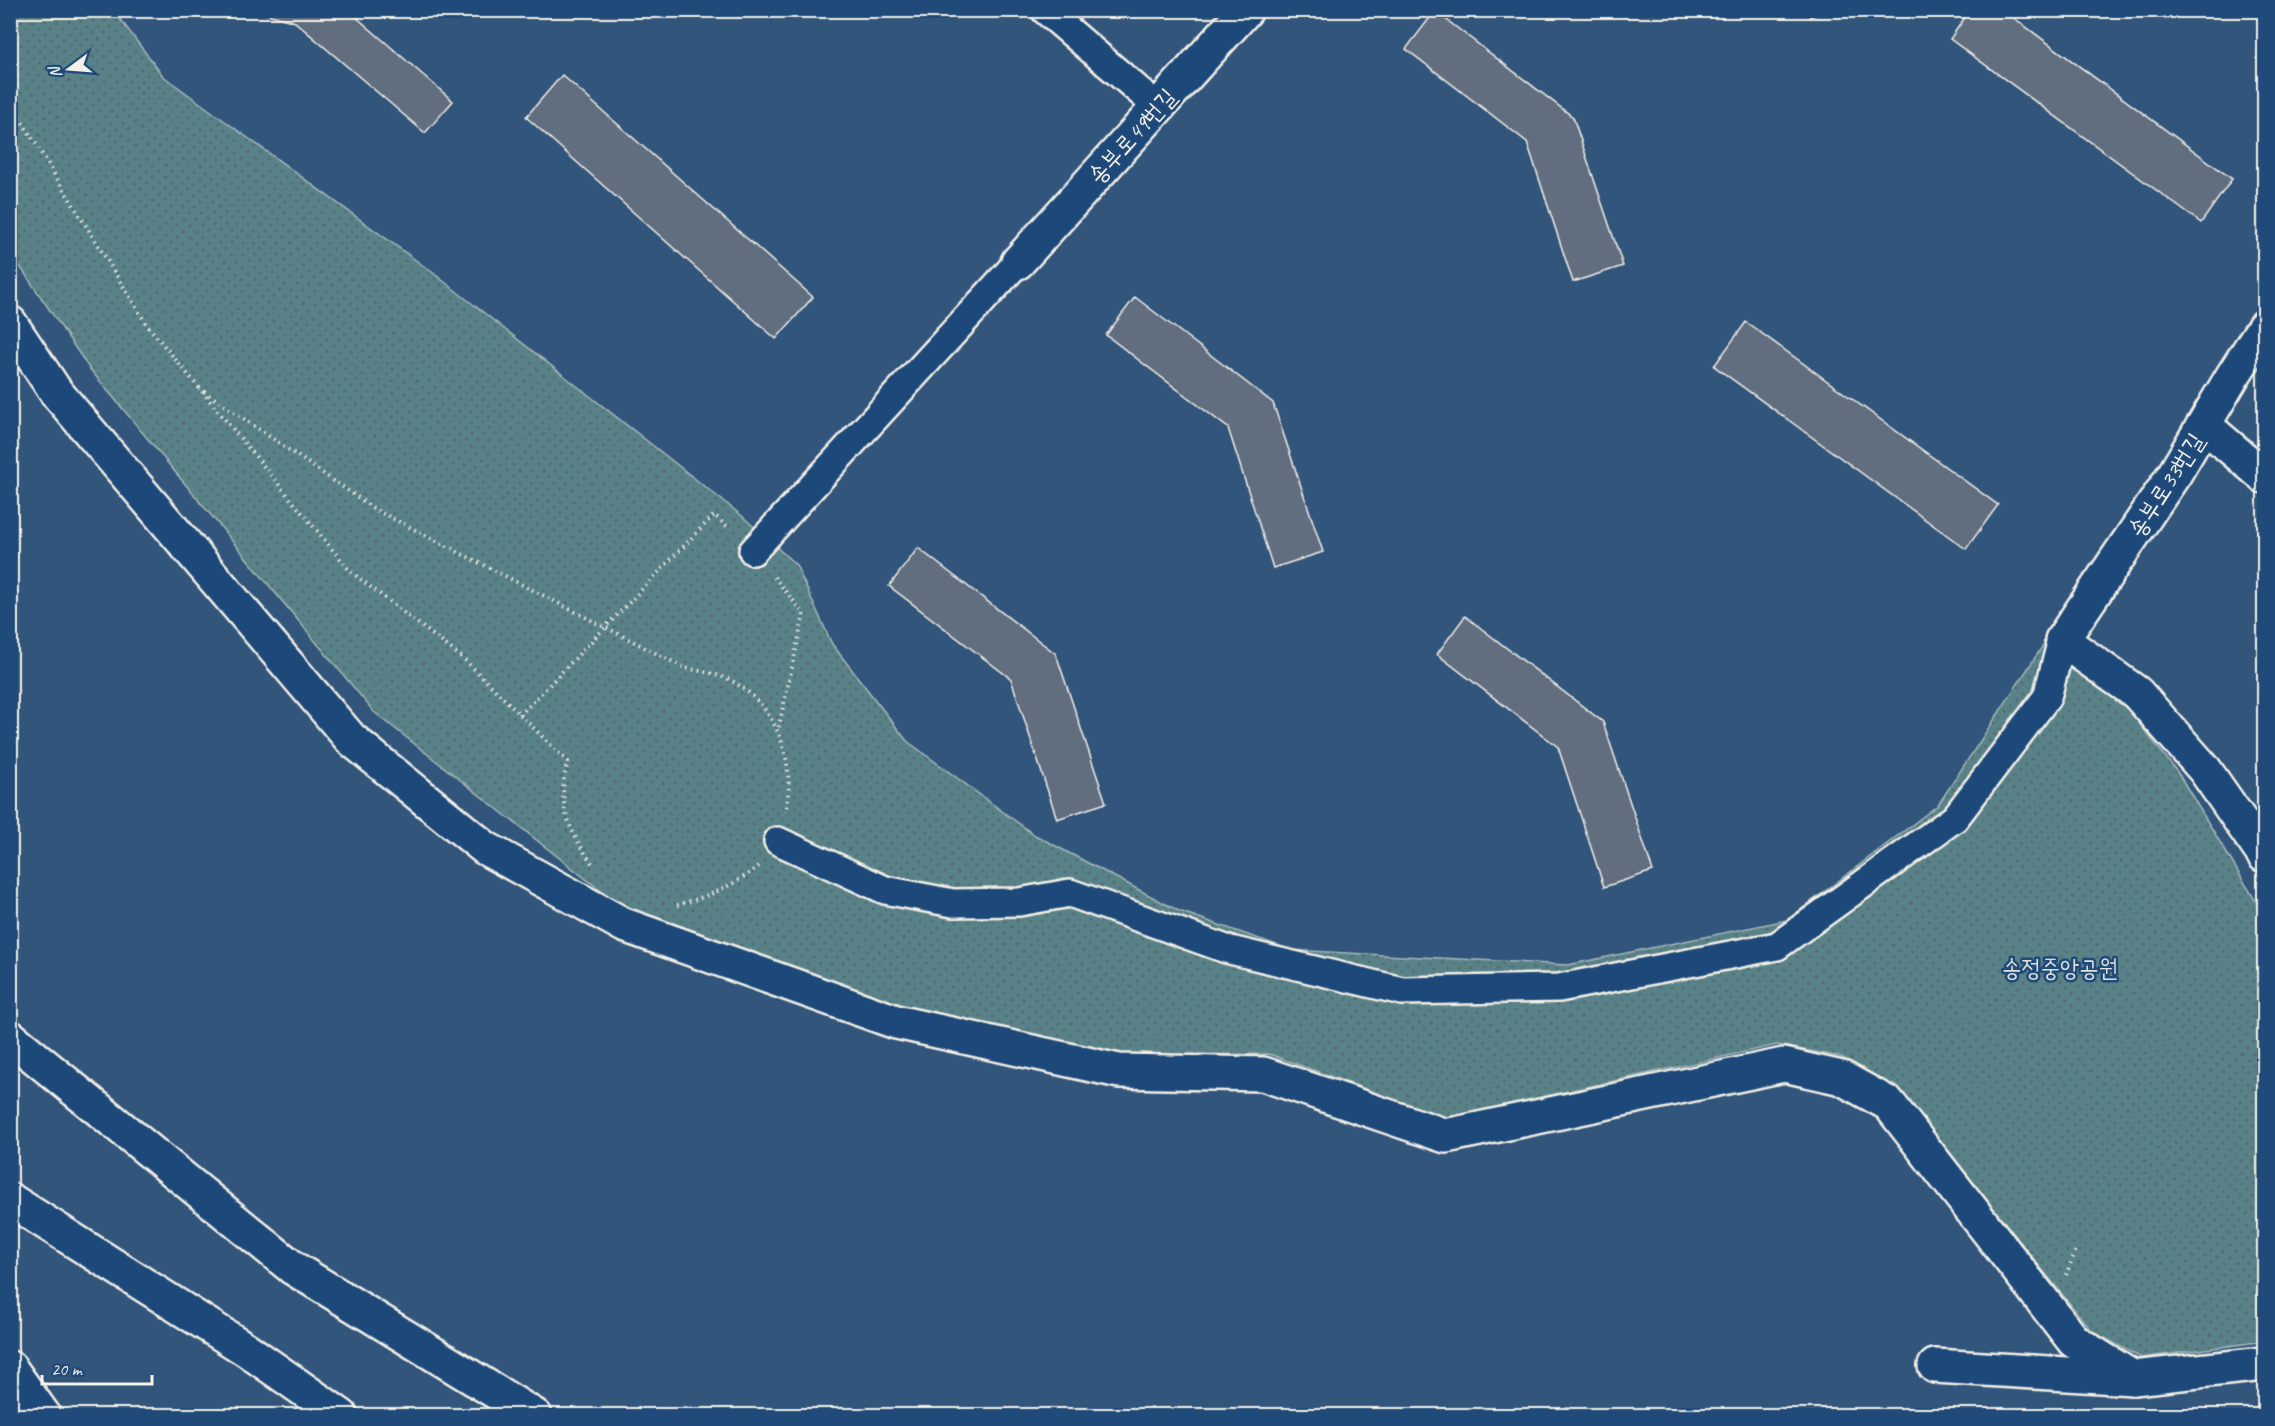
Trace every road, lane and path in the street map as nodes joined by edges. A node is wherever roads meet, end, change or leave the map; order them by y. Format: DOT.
graph roads {
  1 [pos="1045,10"];
  2 [pos="1246,10"];
  3 [pos="10,102"];
  4 [pos="1158,107"];
  5 [pos="1018,262"];
  6 [pos="10,323"];
  7 [pos="2265,327"];
  8 [pos="199,388"];
  9 [pos="2205,425"];
  10 [pos="2265,476"];
  11 [pos="753,551"];
  12 [pos="604,627"];
  13 [pos="2062,640"];
  14 [pos="520,715"];
  15 [pos="778,731"];
  16 [pos="778,841"];
  17 [pos="2265,855"];
  18 [pos="601,872"];
  19 [pos="667,904"];
  20 [pos="10,1037"];
  21 [pos="10,1200"];
  22 [pos="2265,1364"];
  23 [pos="1935,1366"];
  24 [pos="10,1368"];
  25 [pos="2133,1378"];
  26 [pos="45,1416"];
  27 [pos="342,1416"];
  28 [pos="535,1416"];
  1 -- 4 [label="street"];
  2 -- 4 [label="main road, 송부로49번길"];
  3 -- 8 [label="path"];
  4 -- 5 [label="main road, 송부로49번길"];
  5 -- 11 [label="street"];
  6 -- 25 [label="main road"];
  7 -- 9 [label="main road, 송부로33번길"];
  8 -- 12 [label="path"];
  8 -- 14 [label="path"];
  9 -- 10 [label="main road"];
  9 -- 13 [label="main road, 송부로33번길"];
  11 -- 12 [label="path"];
  11 -- 15 [label="path"];
  12 -- 14 [label="path"];
  12 -- 15 [label="path"];
  13 -- 16 [label="street"];
  13 -- 17 [label="main road"];
  14 -- 18 [label="path"];
  15 -- 16 [label="path"];
  16 -- 19 [label="path"];
  20 -- 28 [label="main road"];
  21 -- 27 [label="main road"];
  22 -- 25 [label="main road"];
  23 -- 25 [label="main road"];
  24 -- 26 [label="main road"];
}
